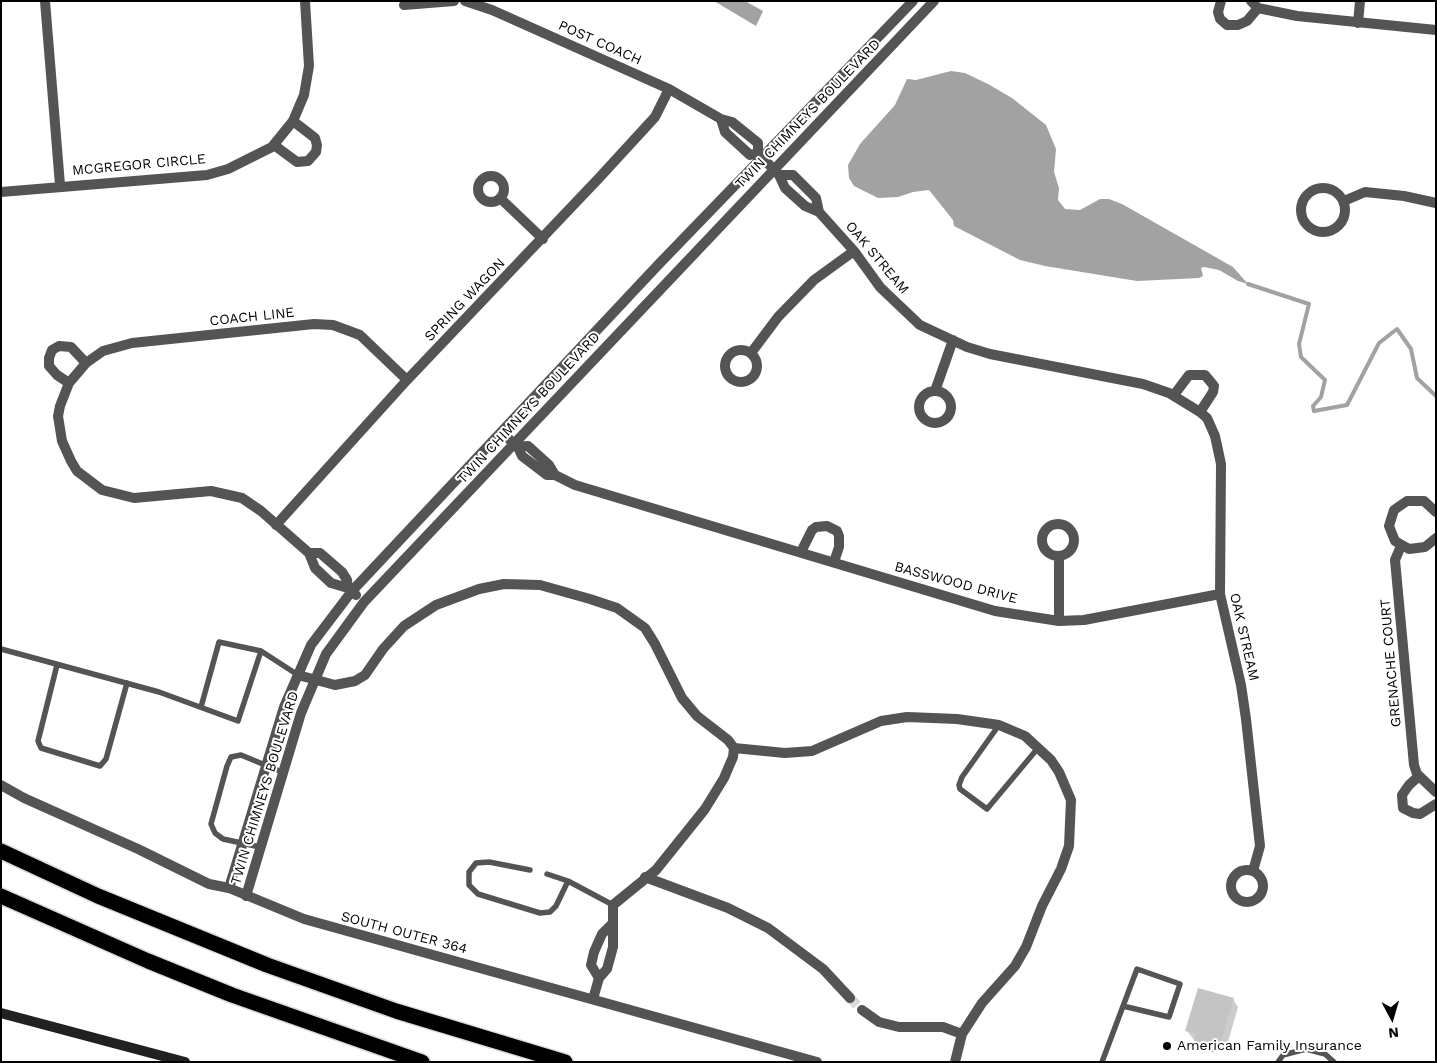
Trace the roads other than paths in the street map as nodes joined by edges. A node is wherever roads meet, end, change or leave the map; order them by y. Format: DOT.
graph roads {
  1 [pos="45,1"];
  2 [pos="305,1"];
  3 [pos="454,1"];
  4 [pos="464,1"];
  5 [pos="913,1"];
  6 [pos="934,1"];
  7 [pos="1222,1"];
  8 [pos="1360,1"];
  9 [pos="1254,4"];
  10 [pos="404,5"];
  11 [pos="1358,23"];
  12 [pos="1436,30"];
  13 [pos="669,89"];
  14 [pos="294,121"];
  15 [pos="274,145"];
  16 [pos="759,155"];
  17 [pos="777,172"];
  18 [pos="60,186"];
  19 [pos="1,192"];
  20 [pos="500,198"];
  21 [pos="1344,200"];
  22 [pos="1436,203"];
  23 [pos="543,238"];
  24 [pos="854,251"];
  25 [pos="953,340"];
  26 [pos="751,353"];
  27 [pos="86,363"];
  28 [pos="407,380"];
  29 [pos="69,383"];
  30 [pos="935,391"];
  31 [pos="1174,395"];
  32 [pos="1200,412"];
  33 [pos="502,433"];
  34 [pos="516,446"];
  35 [pos="1436,512"];
  36 [pos="276,525"];
  37 [pos="1436,538"];
  38 [pos="1401,546"];
  39 [pos="801,552"];
  40 [pos="309,553"];
  41 [pos="1059,556"];
  42 [pos="834,562"];
  43 [pos="350,590"];
  44 [pos="1220,594"];
  45 [pos="364,602"];
  46 [pos="1059,621"];
  47 [pos="1,649"];
  48 [pos="261,651"];
  49 [pos="56,665"];
  50 [pos="298,675"];
  51 [pos="315,681"];
  52 [pos="127,683"];
  53 [pos="201,707"];
  54 [pos="999,725"];
  55 [pos="734,748"];
  56 [pos="1038,748"];
  57 [pos="265,767"];
  58 [pos="282,772"];
  59 [pos="1419,776"];
  60 [pos="1,785"];
  61 [pos="1436,792"];
  62 [pos="1436,804"];
  63 [pos="242,844"];
  64 [pos="260,847"];
  65 [pos="1,851"];
  66 [pos="530,870"];
  67 [pos="1252,871"];
  68 [pos="547,874"];
  69 [pos="645,877"];
  70 [pos="568,881"];
  71 [pos="229,888"];
  72 [pos="1,896"];
  73 [pos="246,896"];
  74 [pos="613,905"];
  75 [pos="611,926"];
  76 [pos="599,978"];
  77 [pos="850,998"];
  78 [pos="594,1000"];
  79 [pos="1123,1006"];
  80 [pos="862,1010"];
  81 [pos="1,1013"];
  82 [pos="962,1034"];
  83 [pos="185,1062"];
  84 [pos="422,1062"];
  85 [pos="565,1062"];
  86 [pos="816,1062"];
  87 [pos="955,1062"];
  88 [pos="1102,1062"];
  89 [pos="1278,1062"];
  90 [pos="1334,1062"];
  1 -- 18 [label="street, MCGREGOR CIRCLE"];
  2 -- 14 [label="street, MCGREGOR CIRCLE"];
  3 -- 10 [label="street"];
  4 -- 13 [label="street, POST COACH"];
  5 -- 16 [label="street, TWIN CHIMNEYS BOULEVARD"];
  6 -- 17 [label="street, TWIN CHIMNEYS BOULEVARD"];
  7 -- 9 [label="street"];
  8 -- 11 [label="street"];
  9 -- 11 [label="street"];
  11 -- 12 [label="street"];
  13 -- 16 [label="street, POST COACH"];
  13 -- 23 [label="street, SPRING WAGON"];
  14 -- 15 [label="street, MCGREGOR CIRCLE"];
  14 -- 15 [label="street"];
  15 -- 18 [label="street, MCGREGOR CIRCLE"];
  16 -- 17 [label="street, OAK STREAM"];
  16 -- 33 [label="street, TWIN CHIMNEYS BOULEVARD"];
  17 -- 24 [label="street, OAK STREAM"];
  17 -- 34 [label="street, TWIN CHIMNEYS BOULEVARD"];
  18 -- 19 [label="street, MCGREGOR CIRCLE"];
  20 -- 23 [label="street"];
  21 -- 21 [label="street"];
  21 -- 22 [label="street"];
  23 -- 28 [label="street, SPRING WAGON"];
  24 -- 25 [label="street, OAK STREAM"];
  24 -- 26 [label="street"];
  25 -- 30 [label="street"];
  25 -- 31 [label="street, OAK STREAM"];
  27 -- 28 [label="street, COACH LINE"];
  27 -- 29 [label="street, COACH LINE"];
  27 -- 29 [label="street"];
  28 -- 36 [label="street, SPRING WAGON"];
  29 -- 36 [label="street, COACH LINE"];
  31 -- 32 [label="street, OAK STREAM"];
  31 -- 32 [label="street"];
  32 -- 44 [label="street, OAK STREAM"];
  33 -- 34 [label="street, BASSWOOD DRIVE"];
  33 -- 43 [label="street, TWIN CHIMNEYS BOULEVARD"];
  34 -- 39 [label="street, BASSWOOD DRIVE"];
  34 -- 45 [label="street, TWIN CHIMNEYS BOULEVARD"];
  35 -- 38 [label="street"];
  36 -- 40 [label="street, COACH LINE"];
  37 -- 38 [label="street"];
  38 -- 59 [label="street, GRENACHE COURT"];
  39 -- 42 [label="street, BASSWOOD DRIVE"];
  39 -- 42 [label="street"];
  40 -- 43 [label="street, COACH LINE"];
  40 -- 43 [label="street"];
  41 -- 46 [label="street"];
  42 -- 46 [label="street, BASSWOOD DRIVE"];
  43 -- 45 [label="street, COACH LINE"];
  43 -- 50 [label="street, TWIN CHIMNEYS BOULEVARD"];
  44 -- 46 [label="street, BASSWOOD DRIVE"];
  44 -- 67 [label="street, OAK STREAM"];
  45 -- 51 [label="street, TWIN CHIMNEYS BOULEVARD"];
  47 -- 49 [label="lane"];
  48 -- 50 [label="lane"];
  48 -- 53 [label="lane"];
  48 -- 53 [label="lane"];
  49 -- 52 [label="lane"];
  49 -- 52 [label="lane"];
  50 -- 51 [label="street"];
  50 -- 57 [label="street, TWIN CHIMNEYS BOULEVARD"];
  51 -- 55 [label="street"];
  51 -- 58 [label="street, TWIN CHIMNEYS BOULEVARD"];
  52 -- 53 [label="lane"];
  54 -- 55 [label="street"];
  54 -- 56 [label="street"];
  54 -- 56 [label="lane"];
  55 -- 69 [label="street"];
  56 -- 82 [label="street"];
  57 -- 58 [label="lane"];
  57 -- 63 [label="street, TWIN CHIMNEYS BOULEVARD"];
  57 -- 63 [label="lane"];
  58 -- 64 [label="street, TWIN CHIMNEYS BOULEVARD"];
  59 -- 61 [label="street"];
  59 -- 62 [label="street"];
  60 -- 71 [label="street, SOUTH OUTER 364"];
  63 -- 64 [label="lane"];
  63 -- 71 [label="street, TWIN CHIMNEYS BOULEVARD"];
  64 -- 73 [label="street, TWIN CHIMNEYS BOULEVARD"];
  65 -- 85 [label="highway"];
  66 -- 70 [label="lane"];
  68 -- 70 [label="lane"];
  69 -- 74 [label="street"];
  69 -- 77 [label="street"];
  70 -- 74 [label="lane"];
  71 -- 73 [label="street, SOUTH OUTER 364"];
  72 -- 84 [label="highway"];
  73 -- 78 [label="street, SOUTH OUTER 364"];
  74 -- 75 [label="street"];
  75 -- 76 [label="street"];
  75 -- 76 [label="street"];
  76 -- 78 [label="street"];
  78 -- 86 [label="street, SOUTH OUTER 364"];
  79 -- 79 [label="lane"];
  79 -- 88 [label="lane"];
  80 -- 82 [label="street"];
  81 -- 83 [label="main road"];
  82 -- 87 [label="street"];
  89 -- 90 [label="lane"];
}
